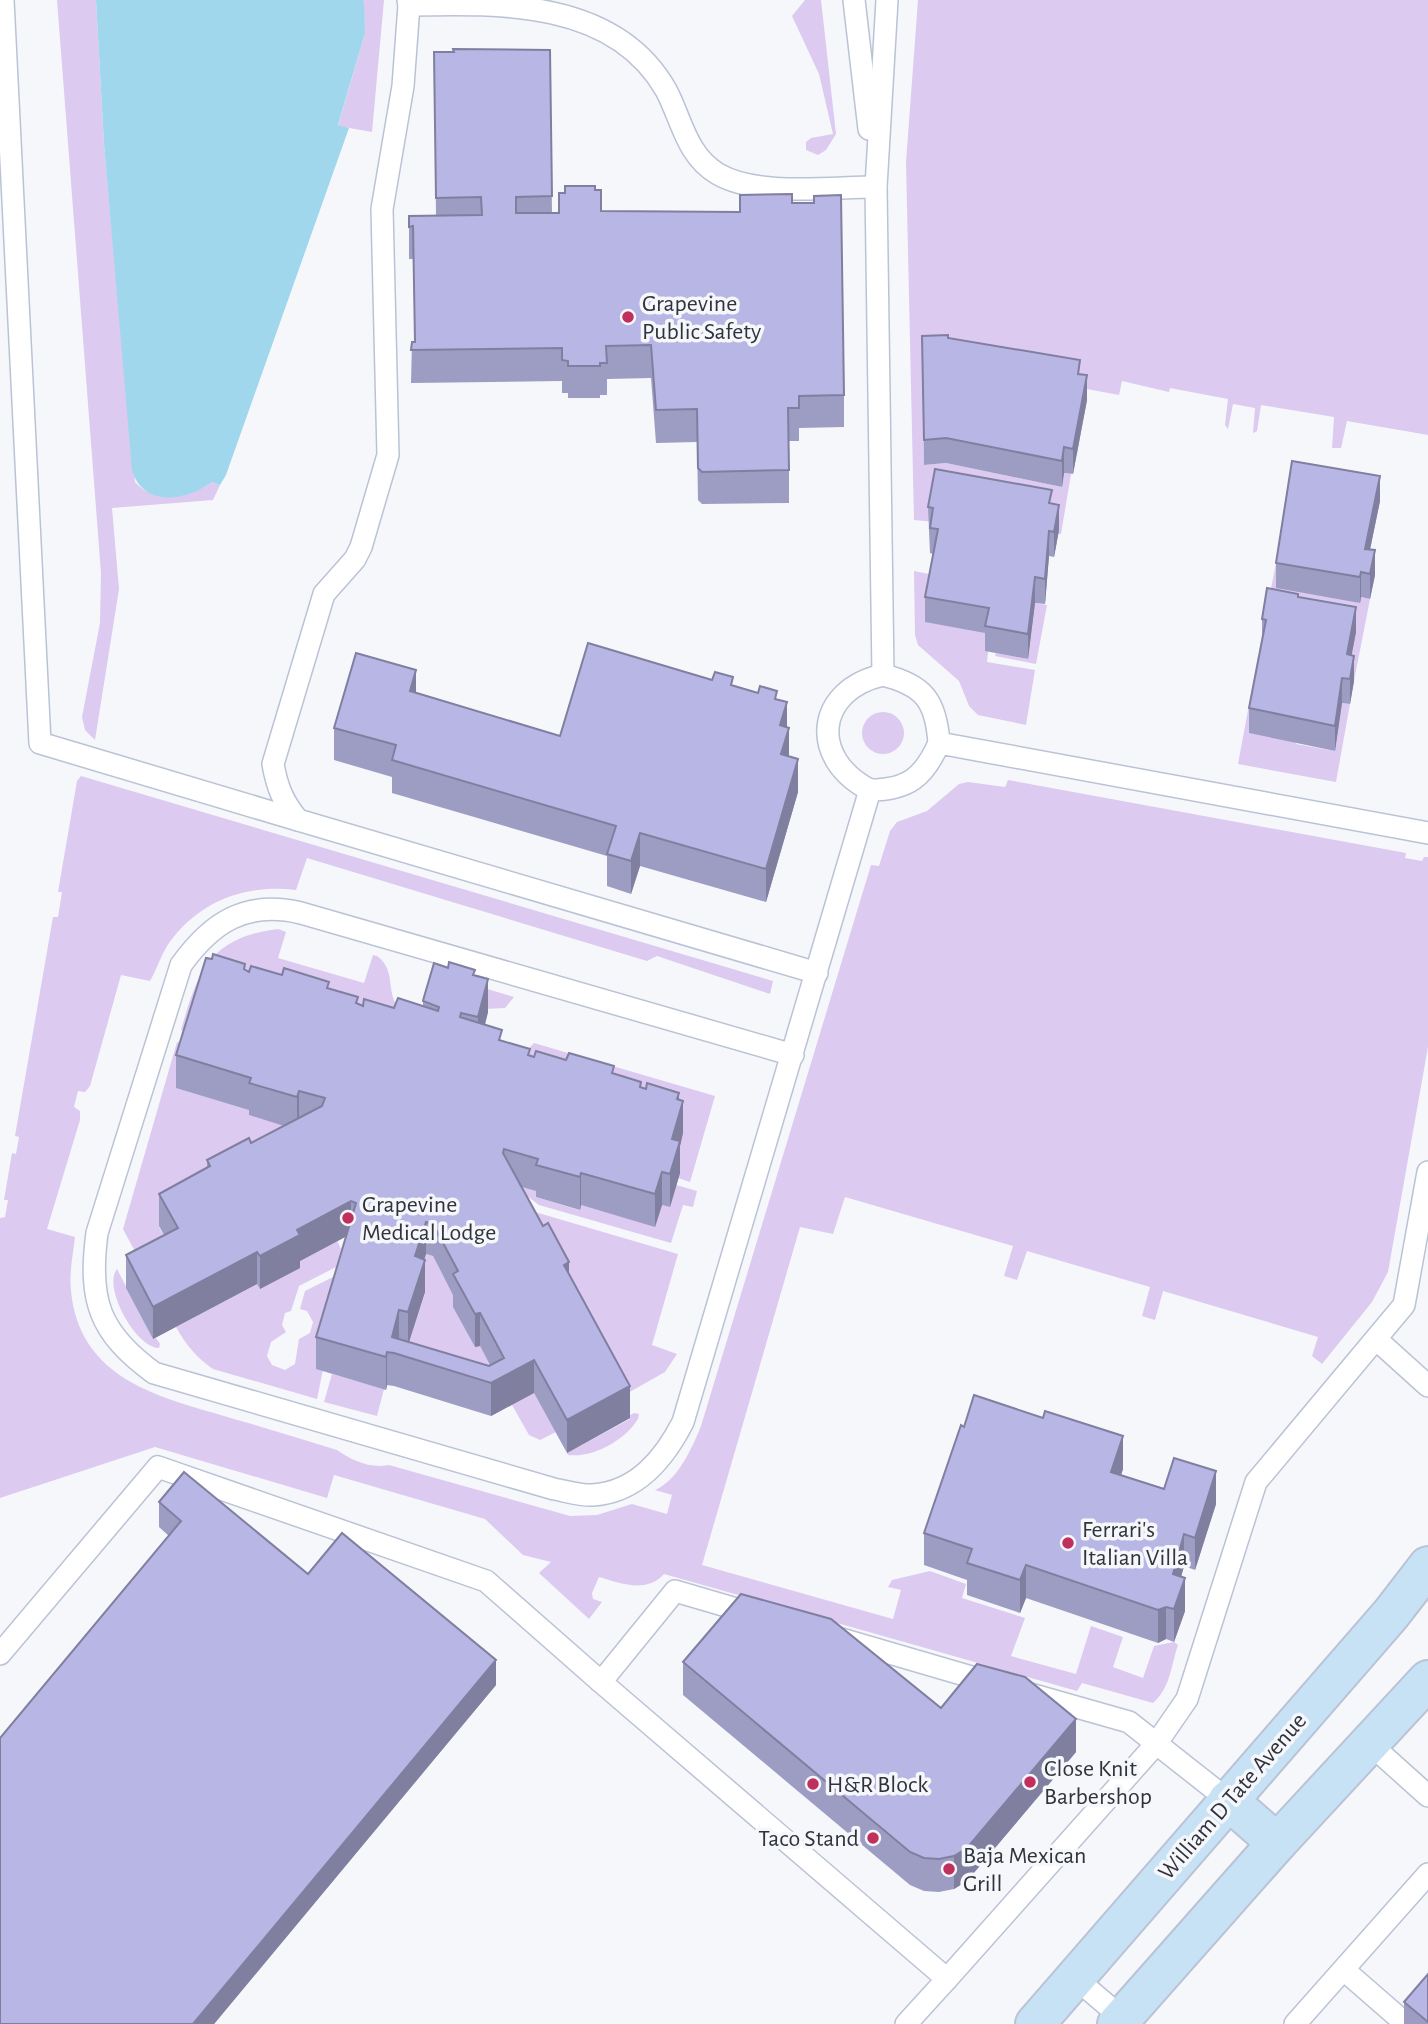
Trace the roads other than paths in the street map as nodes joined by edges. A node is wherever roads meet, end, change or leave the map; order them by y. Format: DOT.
graph roads {
  1 [pos="3,0"];
  2 [pos="854,0"];
  3 [pos="887,0"];
  4 [pos="409,2"];
  5 [pos="876,187"];
  6 [pos="883,675"];
  7 [pos="939,743"];
  8 [pos="870,790"];
  9 [pos="298,820"];
  10 [pos="1428,833"];
  11 [pos="817,973"];
  12 [pos="793,1055"];
  13 [pos="1428,1172"];
  14 [pos="1377,1340"];
  15 [pos="1428,1385"];
  16 [pos="1428,1566"];
  17 [pos="782,1622"];
  18 [pos="822,1633"];
  19 [pos="0,1654"];
  20 [pos="1428,1680"];
  21 [pos="601,1682"];
  22 [pos="1369,1743"];
  23 [pos="1156,1744"];
  24 [pos="1428,1796"];
  25 [pos="1228,1800"];
  26 [pos="1277,1843"];
  27 [pos="1428,1874"];
  28 [pos="1344,1970"];
  29 [pos="1074,1977"];
  30 [pos="947,1979"];
  31 [pos="1123,2022"];
  32 [pos="906,2024"];
  33 [pos="1035,2024"];
  34 [pos="1295,2024"];
  35 [pos="1406,2024"];
  1 -- 9 [label="lane"];
  2 -- 5 [label="lane"];
  3 -- 5 [label="lane"];
  4 -- 5 [label="lane"];
  4 -- 9 [label="lane"];
  5 -- 6 [label="lane"];
  6 -- 7 [label="lane"];
  6 -- 8 [label="lane"];
  7 -- 8 [label="lane"];
  7 -- 10 [label="lane"];
  8 -- 11 [label="lane"];
  9 -- 11 [label="lane"];
  11 -- 12 [label="lane"];
  12 -- 12 [label="lane"];
  13 -- 14 [label="lane"];
  14 -- 15 [label="lane"];
  14 -- 23 [label="lane"];
  16 -- 25 [label="main road, William D Tate Avenue"];
  17 -- 21 [label="lane"];
  18 -- 23 [label="lane"];
  19 -- 21 [label="lane"];
  20 -- 22 [label="main road"];
  21 -- 30 [label="lane"];
  22 -- 24 [label="lane"];
  22 -- 26 [label="main road"];
  23 -- 25 [label="lane"];
  23 -- 30 [label="lane"];
  25 -- 26 [label="main road"];
  25 -- 29 [label="main road, William D Tate Avenue"];
  26 -- 31 [label="main road"];
  27 -- 28 [label="lane"];
  28 -- 34 [label="lane"];
  28 -- 35 [label="lane"];
  29 -- 31 [label="lane"];
  29 -- 33 [label="main road, William D Tate Avenue"];
  30 -- 32 [label="lane"];
}
